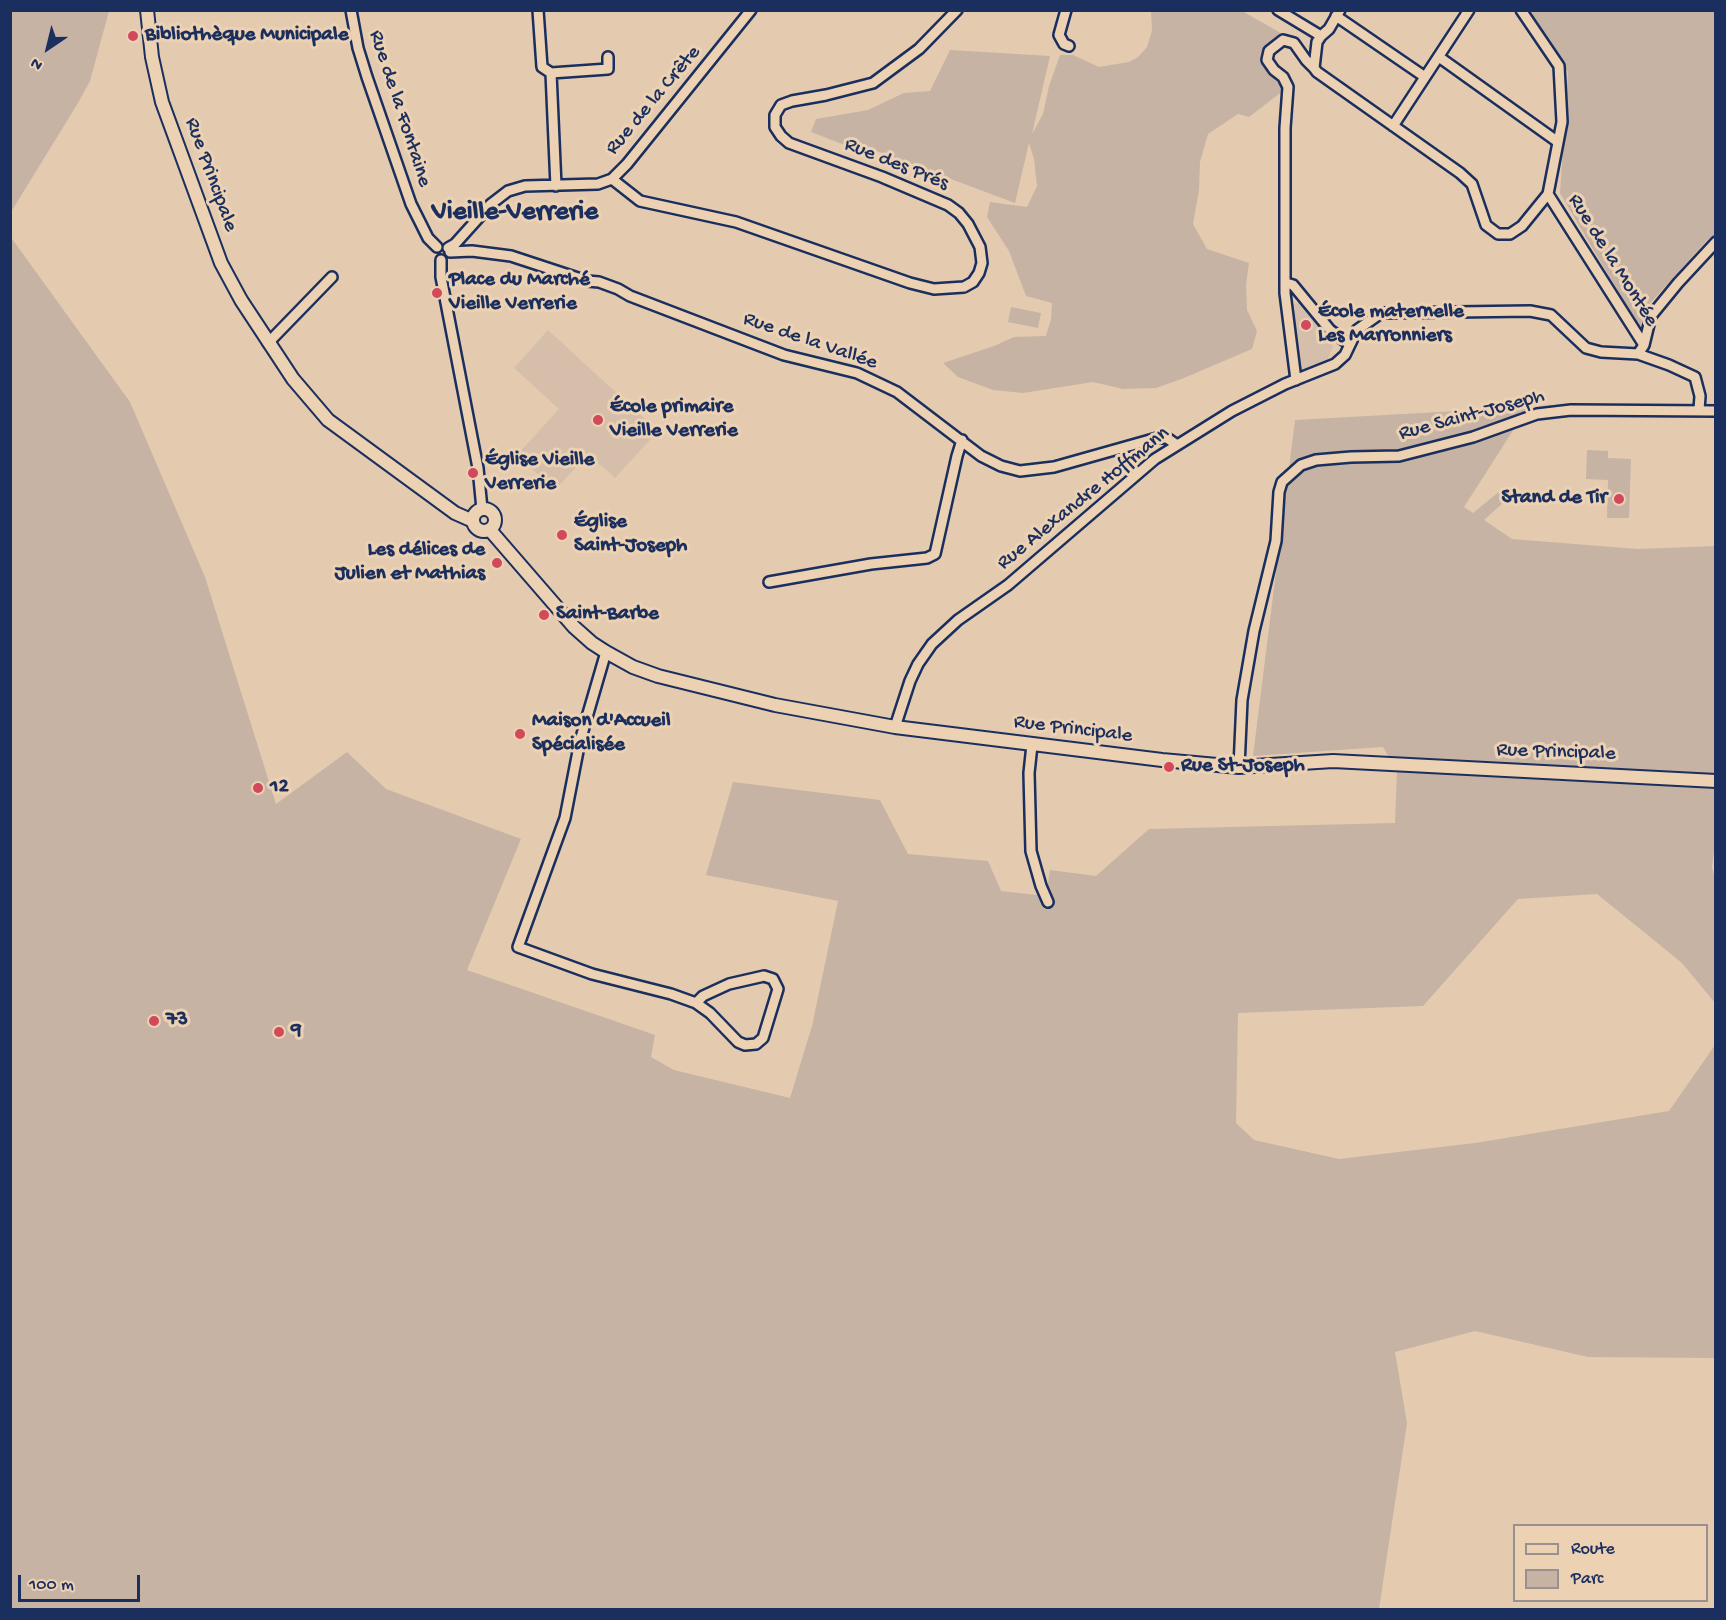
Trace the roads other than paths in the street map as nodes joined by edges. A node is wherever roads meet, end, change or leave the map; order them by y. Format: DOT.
graph roads {
  1 [pos="147,10"];
  2 [pos="351,10"];
  3 [pos="538,10"];
  4 [pos="751,10"];
  5 [pos="957,10"];
  6 [pos="1066,10"];
  7 [pos="1278,10"];
  8 [pos="1469,10"];
  9 [pos="1521,10"];
  10 [pos="1338,13"];
  11 [pos="1321,36"];
  12 [pos="1294,43"];
  13 [pos="1069,46"];
  14 [pos="1316,48"];
  15 [pos="608,57"];
  16 [pos="1439,57"];
  17 [pos="1316,70"];
  18 [pos="550,73"];
  19 [pos="1425,77"];
  20 [pos="1393,126"];
  21 [pos="1558,142"];
  22 [pos="612,178"];
  23 [pos="556,186"];
  24 [pos="1548,194"];
  25 [pos="1716,242"];
  26 [pos="445,249"];
  27 [pos="332,277"];
  28 [pos="1286,283"];
  29 [pos="268,343"];
  30 [pos="1349,344"];
  31 [pos="1641,350"];
  32 [pos="1296,380"];
  33 [pos="1699,410"];
  34 [pos="1716,411"];
  35 [pos="962,440"];
  36 [pos="1177,445"];
  37 [pos="482,509"];
  38 [pos="473,520"];
  39 [pos="490,530"];
  40 [pos="769,582"];
  41 [pos="606,652"];
  42 [pos="895,727"];
  43 [pos="1032,745"];
  44 [pos="1239,767"];
  45 [pos="1716,781"];
  46 [pos="1048,902"];
  47 [pos="696,1003"];
  1 -- 29 [label="street, Rue Principale"];
  2 -- 26 [label="street, Rue de la Fontaine"];
  3 -- 18 [label="street"];
  4 -- 22 [label="street, Rue de la Crête"];
  5 -- 22 [label="street, Rue des Prés"];
  6 -- 13 [label="street"];
  7 -- 11 [label="street"];
  8 -- 16 [label="street"];
  9 -- 21 [label="street"];
  10 -- 11 [label="street"];
  10 -- 19 [label="street"];
  11 -- 14 [label="street"];
  12 -- 14 [label="street"];
  12 -- 17 [label="street, Rue de la Montée"];
  12 -- 28 [label="street"];
  14 -- 17 [label="street"];
  15 -- 18 [label="street"];
  16 -- 19 [label="street"];
  16 -- 21 [label="street"];
  17 -- 20 [label="street, Rue de la Montée"];
  18 -- 23 [label="street"];
  19 -- 20 [label="street"];
  20 -- 24 [label="street, Rue de la Montée"];
  21 -- 24 [label="street"];
  22 -- 23 [label="street, Rue de la Crête"];
  23 -- 26 [label="street, Rue de la Crête"];
  24 -- 31 [label="street, Rue de la Montée"];
  25 -- 31 [label="street"];
  26 -- 35 [label="street, Rue de la Vallée"];
  26 -- 37 [label="street, Rue de la Fontaine"];
  27 -- 29 [label="street"];
  28 -- 30 [label="street"];
  28 -- 32 [label="street"];
  29 -- 38 [label="street, Rue Principale"];
  30 -- 31 [label="street, Rue Alexandre Hoffmann"];
  30 -- 32 [label="street, Rue Alexandre Hoffmann"];
  31 -- 33 [label="street, Rue de la Montée"];
  32 -- 36 [label="street, Rue Alexandre Hoffmann"];
  33 -- 34 [label="street, Rue Saint-Joseph"];
  33 -- 44 [label="street, Rue Saint-Joseph"];
  35 -- 36 [label="street, Rue de la Vallée"];
  35 -- 40 [label="street"];
  36 -- 42 [label="street, Rue Alexandre Hoffmann"];
  37 -- 38 [label="street"];
  37 -- 39 [label="street"];
  38 -- 39 [label="street"];
  39 -- 41 [label="street, Rue Principale"];
  41 -- 42 [label="street, Rue Principale"];
  41 -- 47 [label="street"];
  42 -- 43 [label="street, Rue Principale"];
  43 -- 44 [label="street, Rue Principale"];
  43 -- 46 [label="street"];
  44 -- 45 [label="street, Rue Principale"];
  47 -- 47 [label="street"];
}
